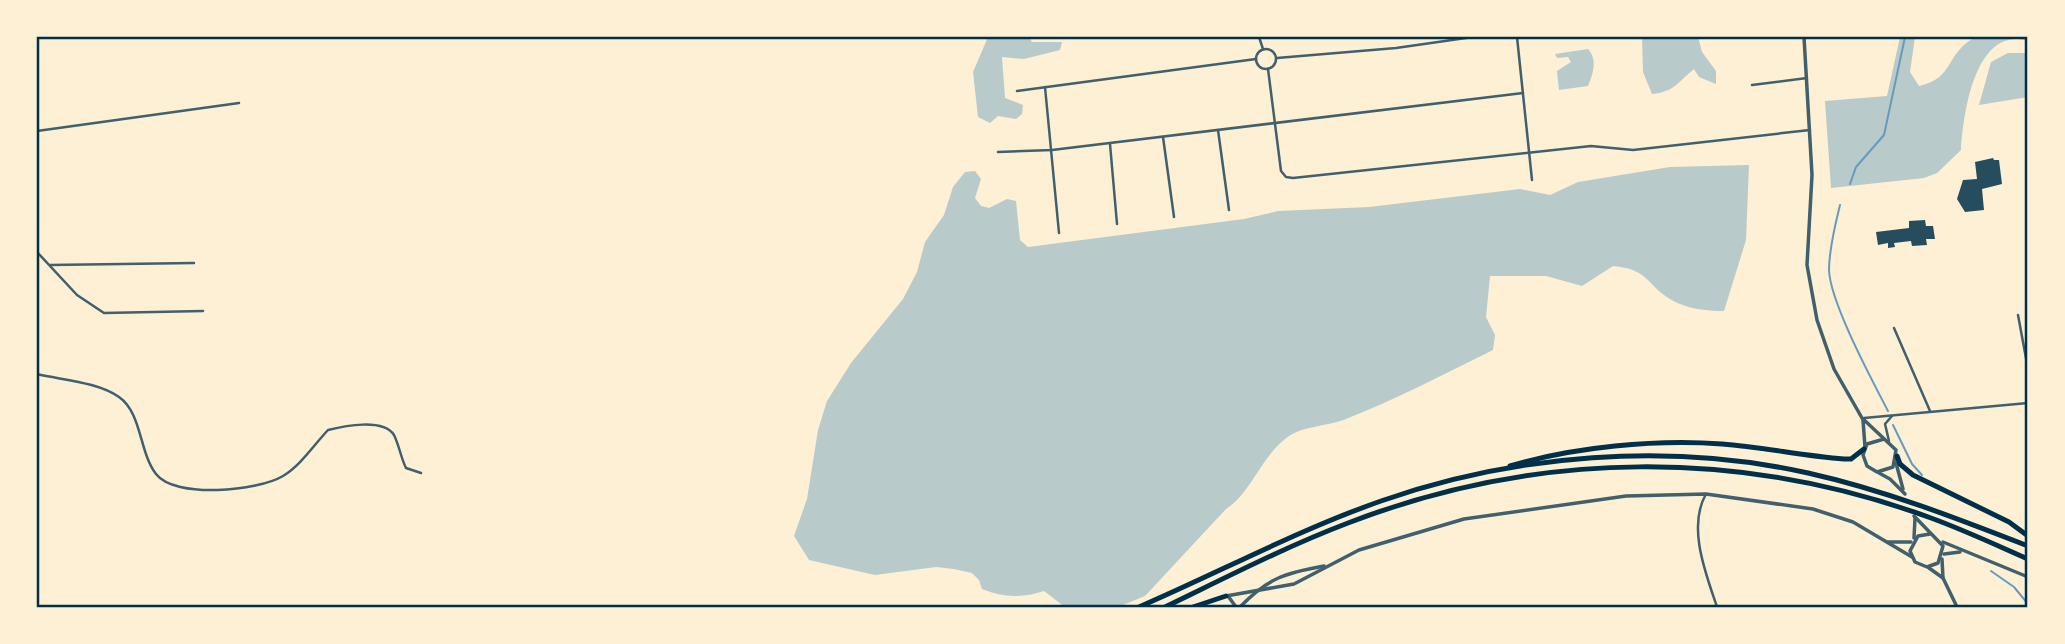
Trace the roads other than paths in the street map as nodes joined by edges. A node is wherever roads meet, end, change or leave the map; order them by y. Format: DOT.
graph roads {
  1 [pos="1259,37"];
  2 [pos="1473,37"];
  3 [pos="1517,37"];
  4 [pos="1804,37"];
  5 [pos="1263,49"];
  6 [pos="1277,58"];
  7 [pos="1256,59"];
  8 [pos="1268,69"];
  9 [pos="1807,78"];
  10 [pos="1752,85"];
  11 [pos="1045,87"];
  12 [pos="1017,91"];
  13 [pos="1523,93"];
  14 [pos="239,103"];
  15 [pos="1275,122"];
  16 [pos="1219,130"];
  17 [pos="1810,130"];
  18 [pos="37,131"];
  19 [pos="1163,137"];
  20 [pos="1110,143"];
  21 [pos="1052,150"];
  22 [pos="998,152"];
  23 [pos="1529,152"];
  24 [pos="1532,180"];
  25 [pos="1229,210"];
  26 [pos="1174,217"];
  27 [pos="1117,224"];
  28 [pos="1059,233"];
  29 [pos="37,252"];
  30 [pos="194,262"];
  31 [pos="50,265"];
  32 [pos="203,311"];
  33 [pos="2018,316"];
  34 [pos="1894,328"];
  35 [pos="2028,369"];
  36 [pos="37,374"];
  37 [pos="2028,403"];
  38 [pos="1930,412"];
  39 [pos="1895,415"];
  40 [pos="1862,418"];
  41 [pos="1884,439"];
  42 [pos="1889,441"];
  43 [pos="1865,448"];
  44 [pos="1897,459"];
  45 [pos="421,472"];
  46 [pos="1877,472"];
  47 [pos="1485,473"];
  48 [pos="1706,494"];
  49 [pos="1930,534"];
  50 [pos="2028,536"];
  51 [pos="1941,540"];
  52 [pos="1913,541"];
  53 [pos="1886,542"];
  54 [pos="2028,546"];
  55 [pos="1969,554"];
  56 [pos="1942,556"];
  57 [pos="1912,557"];
  58 [pos="2028,559"];
  59 [pos="1326,565"];
  60 [pos="1927,567"];
  61 [pos="2028,577"];
  62 [pos="1943,579"];
  63 [pos="1259,588"];
  64 [pos="1226,596"];
  65 [pos="1139,607"];
  66 [pos="1165,607"];
  67 [pos="1193,607"];
  68 [pos="1238,607"];
  69 [pos="1717,607"];
  70 [pos="1957,607"];
  1 -- 5 [label="street"];
  2 -- 6 [label="street"];
  3 -- 13 [label="street"];
  4 -- 9 [label="street"];
  5 -- 6 [label="street"];
  5 -- 7 [label="street"];
  6 -- 8 [label="street"];
  7 -- 8 [label="street"];
  7 -- 11 [label="street"];
  8 -- 15 [label="street"];
  9 -- 10 [label="street"];
  9 -- 17 [label="street"];
  11 -- 12 [label="street"];
  11 -- 21 [label="street"];
  13 -- 15 [label="street"];
  13 -- 23 [label="street"];
  14 -- 18 [label="street"];
  15 -- 16 [label="street"];
  15 -- 23 [label="street"];
  16 -- 19 [label="street"];
  16 -- 25 [label="street"];
  17 -- 23 [label="street"];
  17 -- 40 [label="street"];
  19 -- 20 [label="street"];
  19 -- 26 [label="street"];
  20 -- 21 [label="street"];
  20 -- 27 [label="street"];
  21 -- 22 [label="street"];
  21 -- 28 [label="street"];
  23 -- 24 [label="street"];
  29 -- 31 [label="street"];
  30 -- 31 [label="street"];
  31 -- 32 [label="street"];
  33 -- 35 [label="street"];
  34 -- 38 [label="street"];
  36 -- 45 [label="street"];
  37 -- 38 [label="street"];
  38 -- 39 [label="street"];
  39 -- 40 [label="street"];
  39 -- 42 [label="street"];
  40 -- 41 [label="street"];
  40 -- 43 [label="street"];
  41 -- 42 [label="street"];
  41 -- 43 [label="street"];
  42 -- 44 [label="street"];
  43 -- 46 [label="street"];
  43 -- 47 [label="highway"];
  44 -- 46 [label="street"];
  44 -- 46 [label="street"];
  44 -- 50 [label="highway"];
  47 -- 54 [label="highway"];
  47 -- 65 [label="highway"];
  48 -- 53 [label="street"];
  48 -- 59 [label="street"];
  48 -- 69 [label="street"];
  49 -- 51 [label="street"];
  49 -- 52 [label="street"];
  49 -- 52 [label="street"];
  51 -- 55 [label="street"];
  51 -- 56 [label="street"];
  52 -- 53 [label="street"];
  52 -- 57 [label="street"];
  53 -- 57 [label="street"];
  55 -- 56 [label="street"];
  55 -- 61 [label="street"];
  56 -- 60 [label="street"];
  56 -- 62 [label="street"];
  57 -- 60 [label="street"];
  58 -- 66 [label="highway"];
  59 -- 63 [label="street"];
  59 -- 63 [label="street"];
  60 -- 62 [label="street"];
  62 -- 70 [label="street"];
  63 -- 64 [label="street"];
  63 -- 68 [label="street"];
  64 -- 67 [label="highway"];
  64 -- 68 [label="street"];
}
